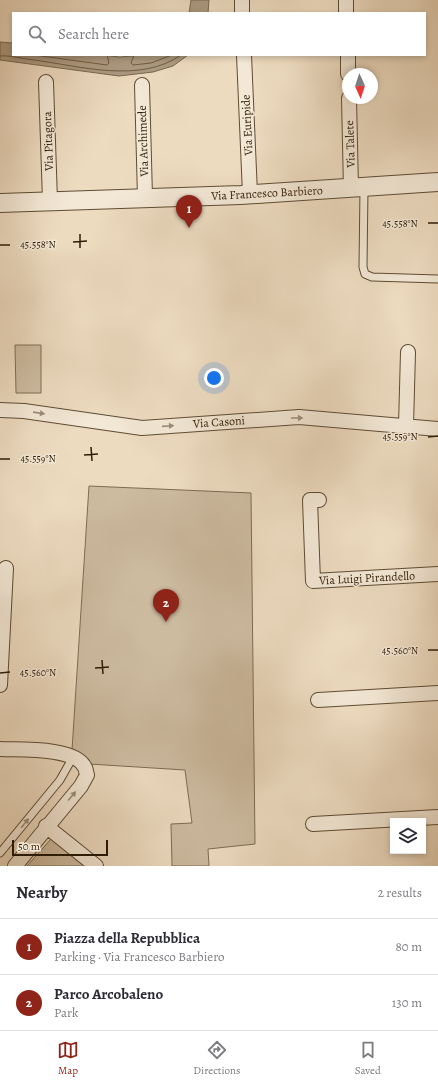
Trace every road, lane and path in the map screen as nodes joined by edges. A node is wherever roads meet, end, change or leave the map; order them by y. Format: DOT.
graph roads {
  1 [pos="242,0"];
  2 [pos="346,0"];
  3 [pos="242,12"];
  4 [pos="346,12"];
  5 [pos="244,56"];
  6 [pos="348,56"];
  7 [pos="348,68"];
  8 [pos="46,82"];
  9 [pos="142,85"];
  10 [pos="350,104"];
  11 [pos="438,182"];
  12 [pos="358,189"];
  13 [pos="250,194"];
  14 [pos="145,198"];
  15 [pos="50,201"];
  16 [pos="0,203"];
  17 [pos="438,279"];
  18 [pos="408,352"];
  19 [pos="0,410"];
  20 [pos="406,426"];
  21 [pos="438,429"];
  22 [pos="319,500"];
  23 [pos="6,568"];
  24 [pos="438,574"];
  25 [pos="0,685"];
  26 [pos="438,693"];
  27 [pos="318,700"];
  28 [pos="0,749"];
  29 [pos="73,757"];
  30 [pos="438,817"];
  31 [pos="313,824"];
  32 [pos="46,826"];
  33 [pos="0,853"];
  34 [pos="15,866"];
  35 [pos="96,866"];
  1 -- 3 [label="street"];
  2 -- 4 [label="street"];
  5 -- 13 [label="street, Via Euripide"];
  6 -- 7 [label="street"];
  8 -- 15 [label="street, Via Pitagora"];
  9 -- 14 [label="street, Via Archimede"];
  10 -- 12 [label="street, Via Talete"];
  11 -- 12 [label="street, Via Francesco Barbiero"];
  12 -- 13 [label="street, Via Francesco Barbiero"];
  12 -- 17 [label="lane"];
  13 -- 14 [label="street, Via Francesco Barbiero"];
  14 -- 15 [label="street, Via Francesco Barbiero"];
  15 -- 16 [label="street, Via Francesco Barbiero"];
  18 -- 20 [label="street"];
  19 -- 20 [label="street, Via Casoni, one-way"];
  20 -- 21 [label="street, Via Casoni"];
  22 -- 24 [label="street, Via Luigi Pirandello"];
  23 -- 25 [label="street"];
  26 -- 27 [label="street"];
  28 -- 29 [label="street"];
  32 -- 29 [label="street, one-way"];
  33 -- 29 [label="lane, one-way"];
  30 -- 31 [label="street"];
  32 -- 34 [label="street"];
  32 -- 35 [label="street"];
}
